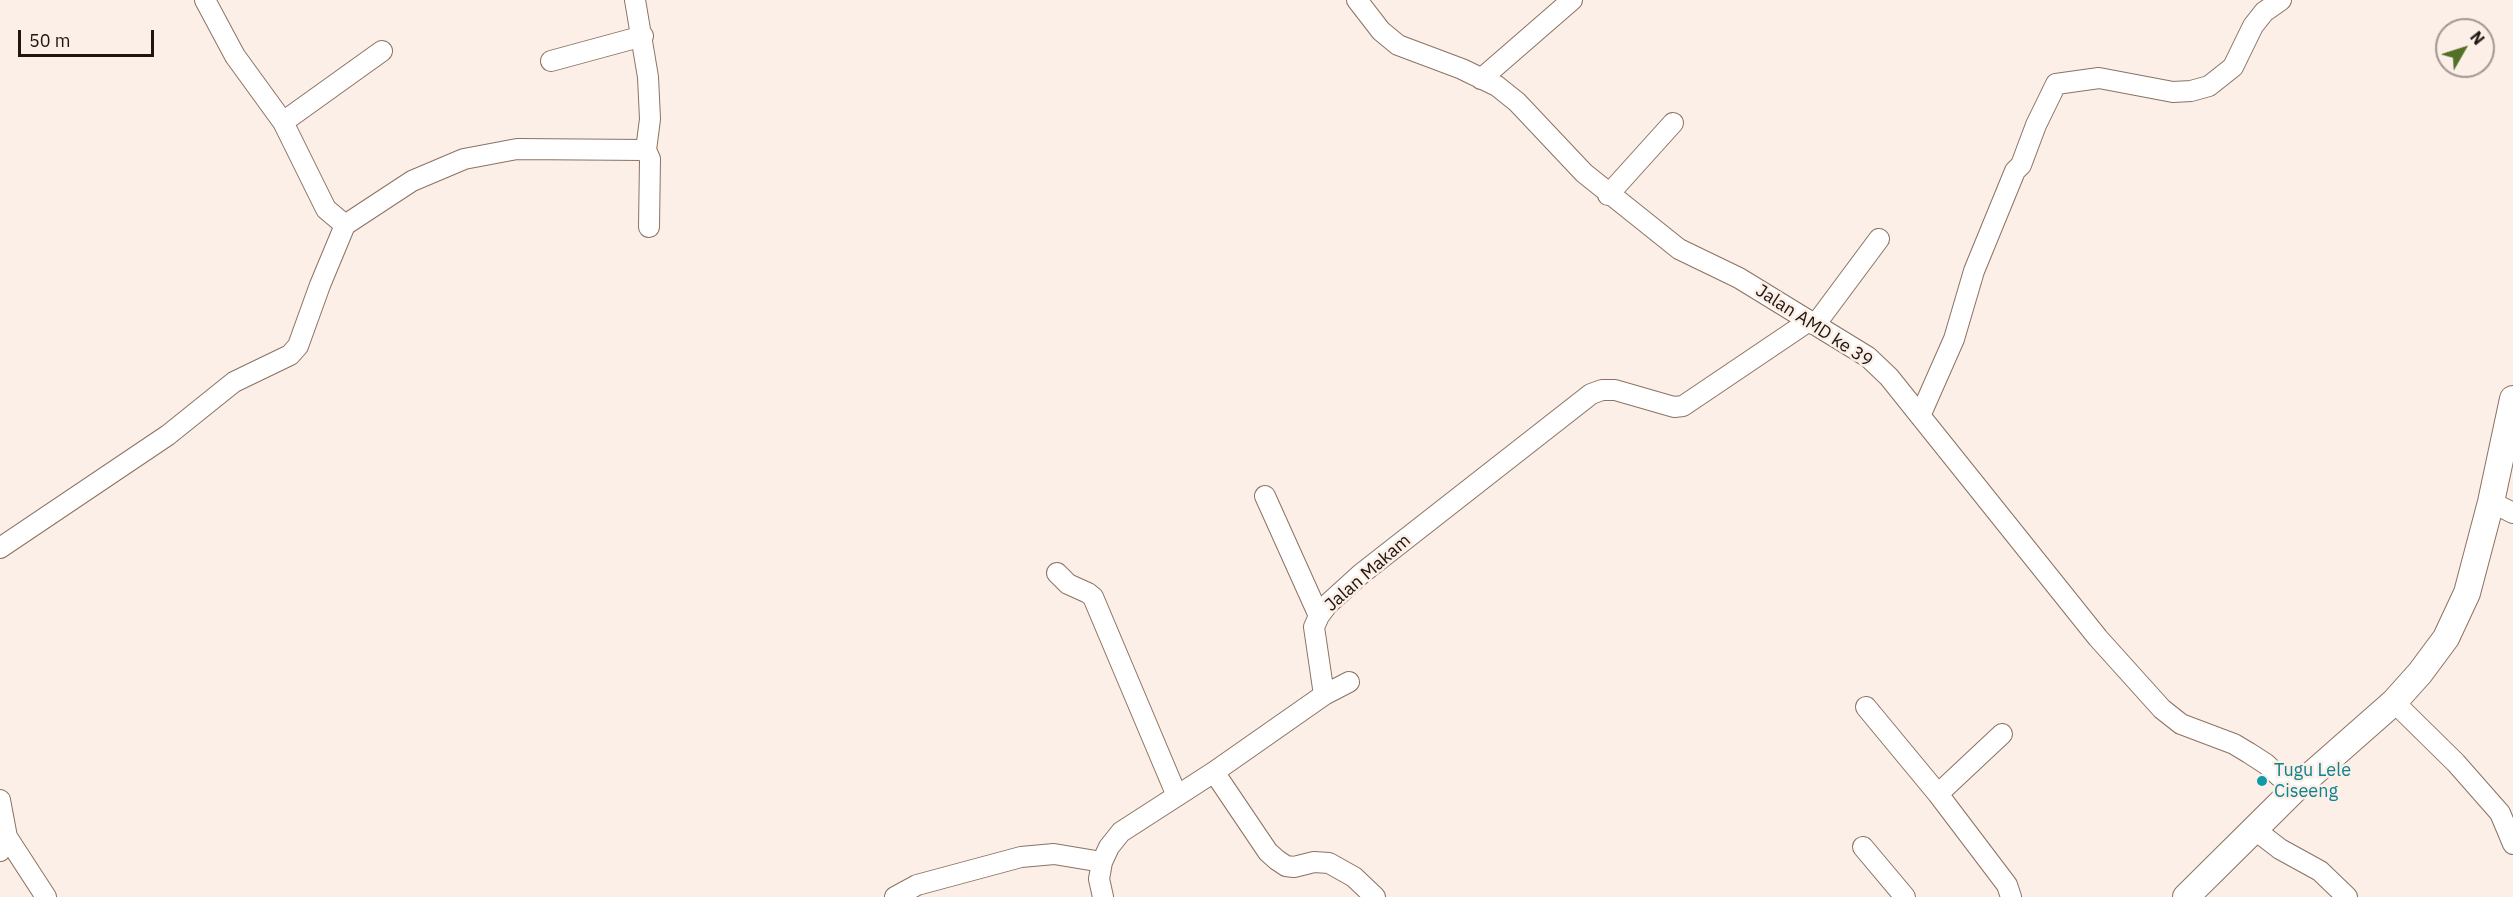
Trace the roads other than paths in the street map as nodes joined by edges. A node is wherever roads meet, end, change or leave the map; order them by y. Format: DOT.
graph roads {
  1 [pos="206,0"];
  2 [pos="635,0"];
  3 [pos="1357,0"];
  4 [pos="1572,0"];
  5 [pos="2281,0"];
  6 [pos="643,36"];
  7 [pos="382,51"];
  8 [pos="551,61"];
  9 [pos="1481,79"];
  10 [pos="283,122"];
  11 [pos="1673,123"];
  12 [pos="646,150"];
  13 [pos="1608,195"];
  14 [pos="345,225"];
  15 [pos="649,227"];
  16 [pos="1879,239"];
  17 [pos="1812,323"];
  18 [pos="2512,404"];
  19 [pos="1920,416"];
  20 [pos="1265,496"];
  21 [pos="2502,508"];
  22 [pos="0,548"];
  23 [pos="1058,573"];
  24 [pos="1319,616"];
  25 [pos="1349,682"];
  26 [pos="1324,695"];
  27 [pos="2394,702"];
  28 [pos="1866,707"];
  29 [pos="2002,734"];
  30 [pos="1214,772"];
  31 [pos="2294,790"];
  32 [pos="1938,794"];
  33 [pos="1177,796"];
  34 [pos="0,800"];
  35 [pos="2254,829"];
  36 [pos="4,844"];
  37 [pos="2513,844"];
  38 [pos="1863,847"];
  39 [pos="1102,862"];
  40 [pos="46,897"];
  41 [pos="895,897"];
  42 [pos="1103,897"];
  43 [pos="1375,897"];
  44 [pos="1905,897"];
  45 [pos="2011,897"];
  46 [pos="2186,897"];
  47 [pos="2347,897"];
  1 -- 10 [label="street"];
  2 -- 6 [label="street"];
  3 -- 9 [label="street, Jalan AMD ke 39"];
  4 -- 9 [label="street"];
  5 -- 19 [label="street"];
  6 -- 8 [label="street"];
  6 -- 12 [label="street"];
  7 -- 10 [label="street"];
  9 -- 13 [label="street, Jalan AMD ke 39"];
  10 -- 14 [label="street"];
  11 -- 13 [label="street"];
  12 -- 14 [label="street"];
  12 -- 15 [label="street"];
  13 -- 17 [label="street, Jalan AMD ke 39"];
  14 -- 22 [label="street"];
  16 -- 17 [label="street, Jalan Makam"];
  17 -- 19 [label="street, Jalan AMD ke 39"];
  17 -- 24 [label="street, Jalan Makam"];
  18 -- 21 [label="main road"];
  19 -- 31 [label="street, Jalan AMD ke 39"];
  20 -- 24 [label="street"];
  21 -- 27 [label="main road"];
  23 -- 33 [label="street"];
  24 -- 26 [label="street, Jalan Makam"];
  25 -- 26 [label="street"];
  26 -- 30 [label="street"];
  27 -- 31 [label="main road"];
  27 -- 37 [label="street"];
  28 -- 32 [label="street"];
  29 -- 32 [label="street"];
  30 -- 33 [label="street"];
  30 -- 43 [label="street"];
  31 -- 35 [label="main road"];
  32 -- 45 [label="street"];
  33 -- 39 [label="street"];
  34 -- 36 [label="street"];
  35 -- 46 [label="main road"];
  35 -- 47 [label="street"];
  36 -- 40 [label="street"];
  38 -- 44 [label="street"];
  39 -- 41 [label="street"];
  39 -- 42 [label="street"];
}
